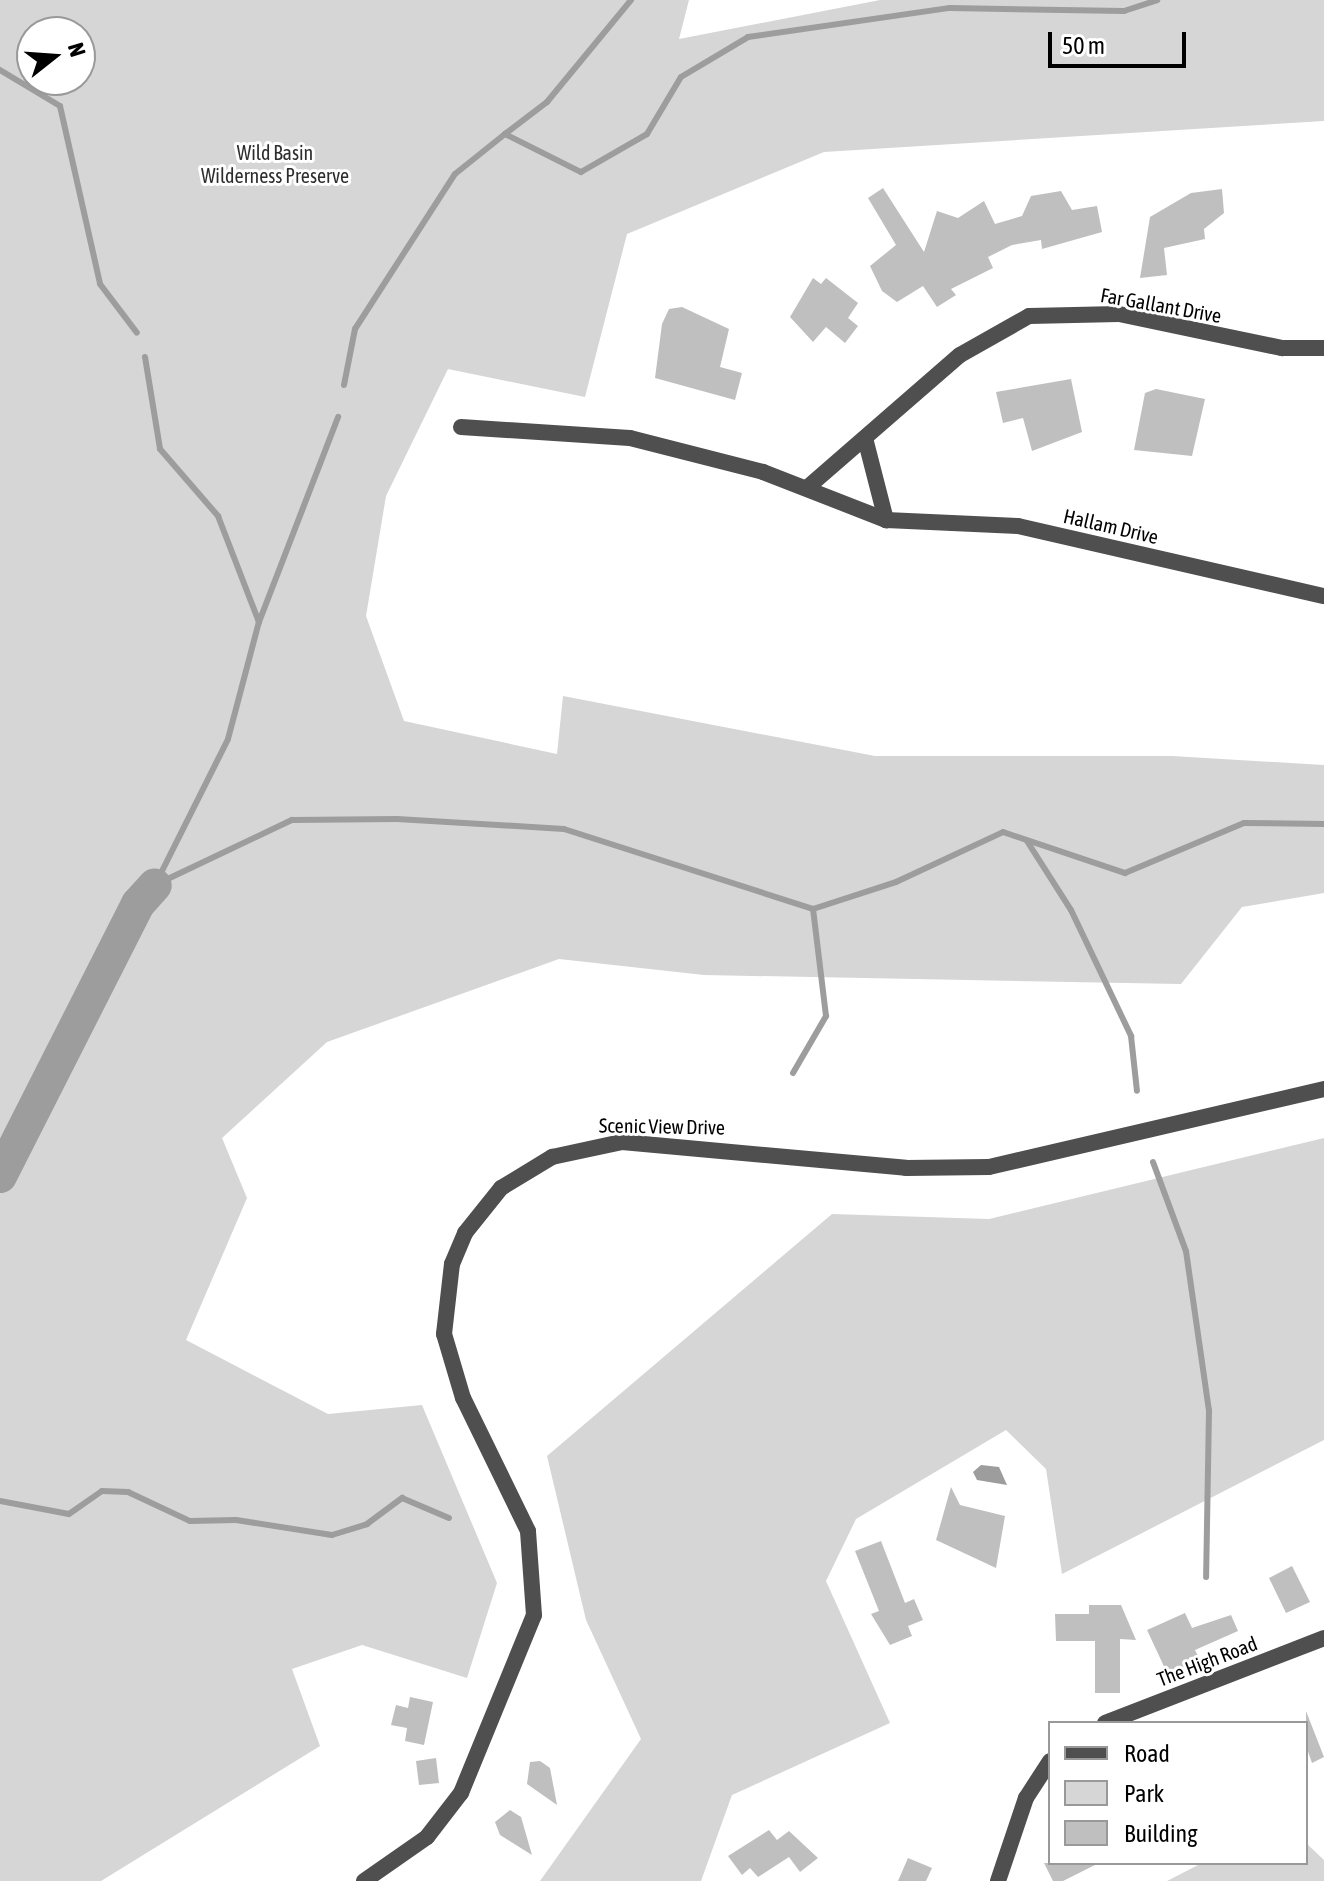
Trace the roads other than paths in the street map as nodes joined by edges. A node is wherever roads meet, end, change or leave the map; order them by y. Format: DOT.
graph roads {
  1 [pos="1324,348"];
  2 [pos="461,427"];
  3 [pos="866,442"];
  4 [pos="808,487"];
  5 [pos="886,520"];
  6 [pos="1324,596"];
  7 [pos="1324,1089"];
  8 [pos="1324,1638"];
  9 [pos="1110,1721"];
  10 [pos="1048,1764"];
  11 [pos="364,1881"];
  12 [pos="998,1881"];
  1 -- 3 [label="street, Far Gallant Drive"];
  2 -- 4 [label="street, Hallam Drive"];
  3 -- 4 [label="street"];
  3 -- 5 [label="street"];
  4 -- 5 [label="street, Hallam Drive"];
  5 -- 6 [label="street, Hallam Drive"];
  7 -- 11 [label="street, Scenic View Drive"];
  8 -- 9 [label="street, The High Road"];
  10 -- 12 [label="street"];
}
